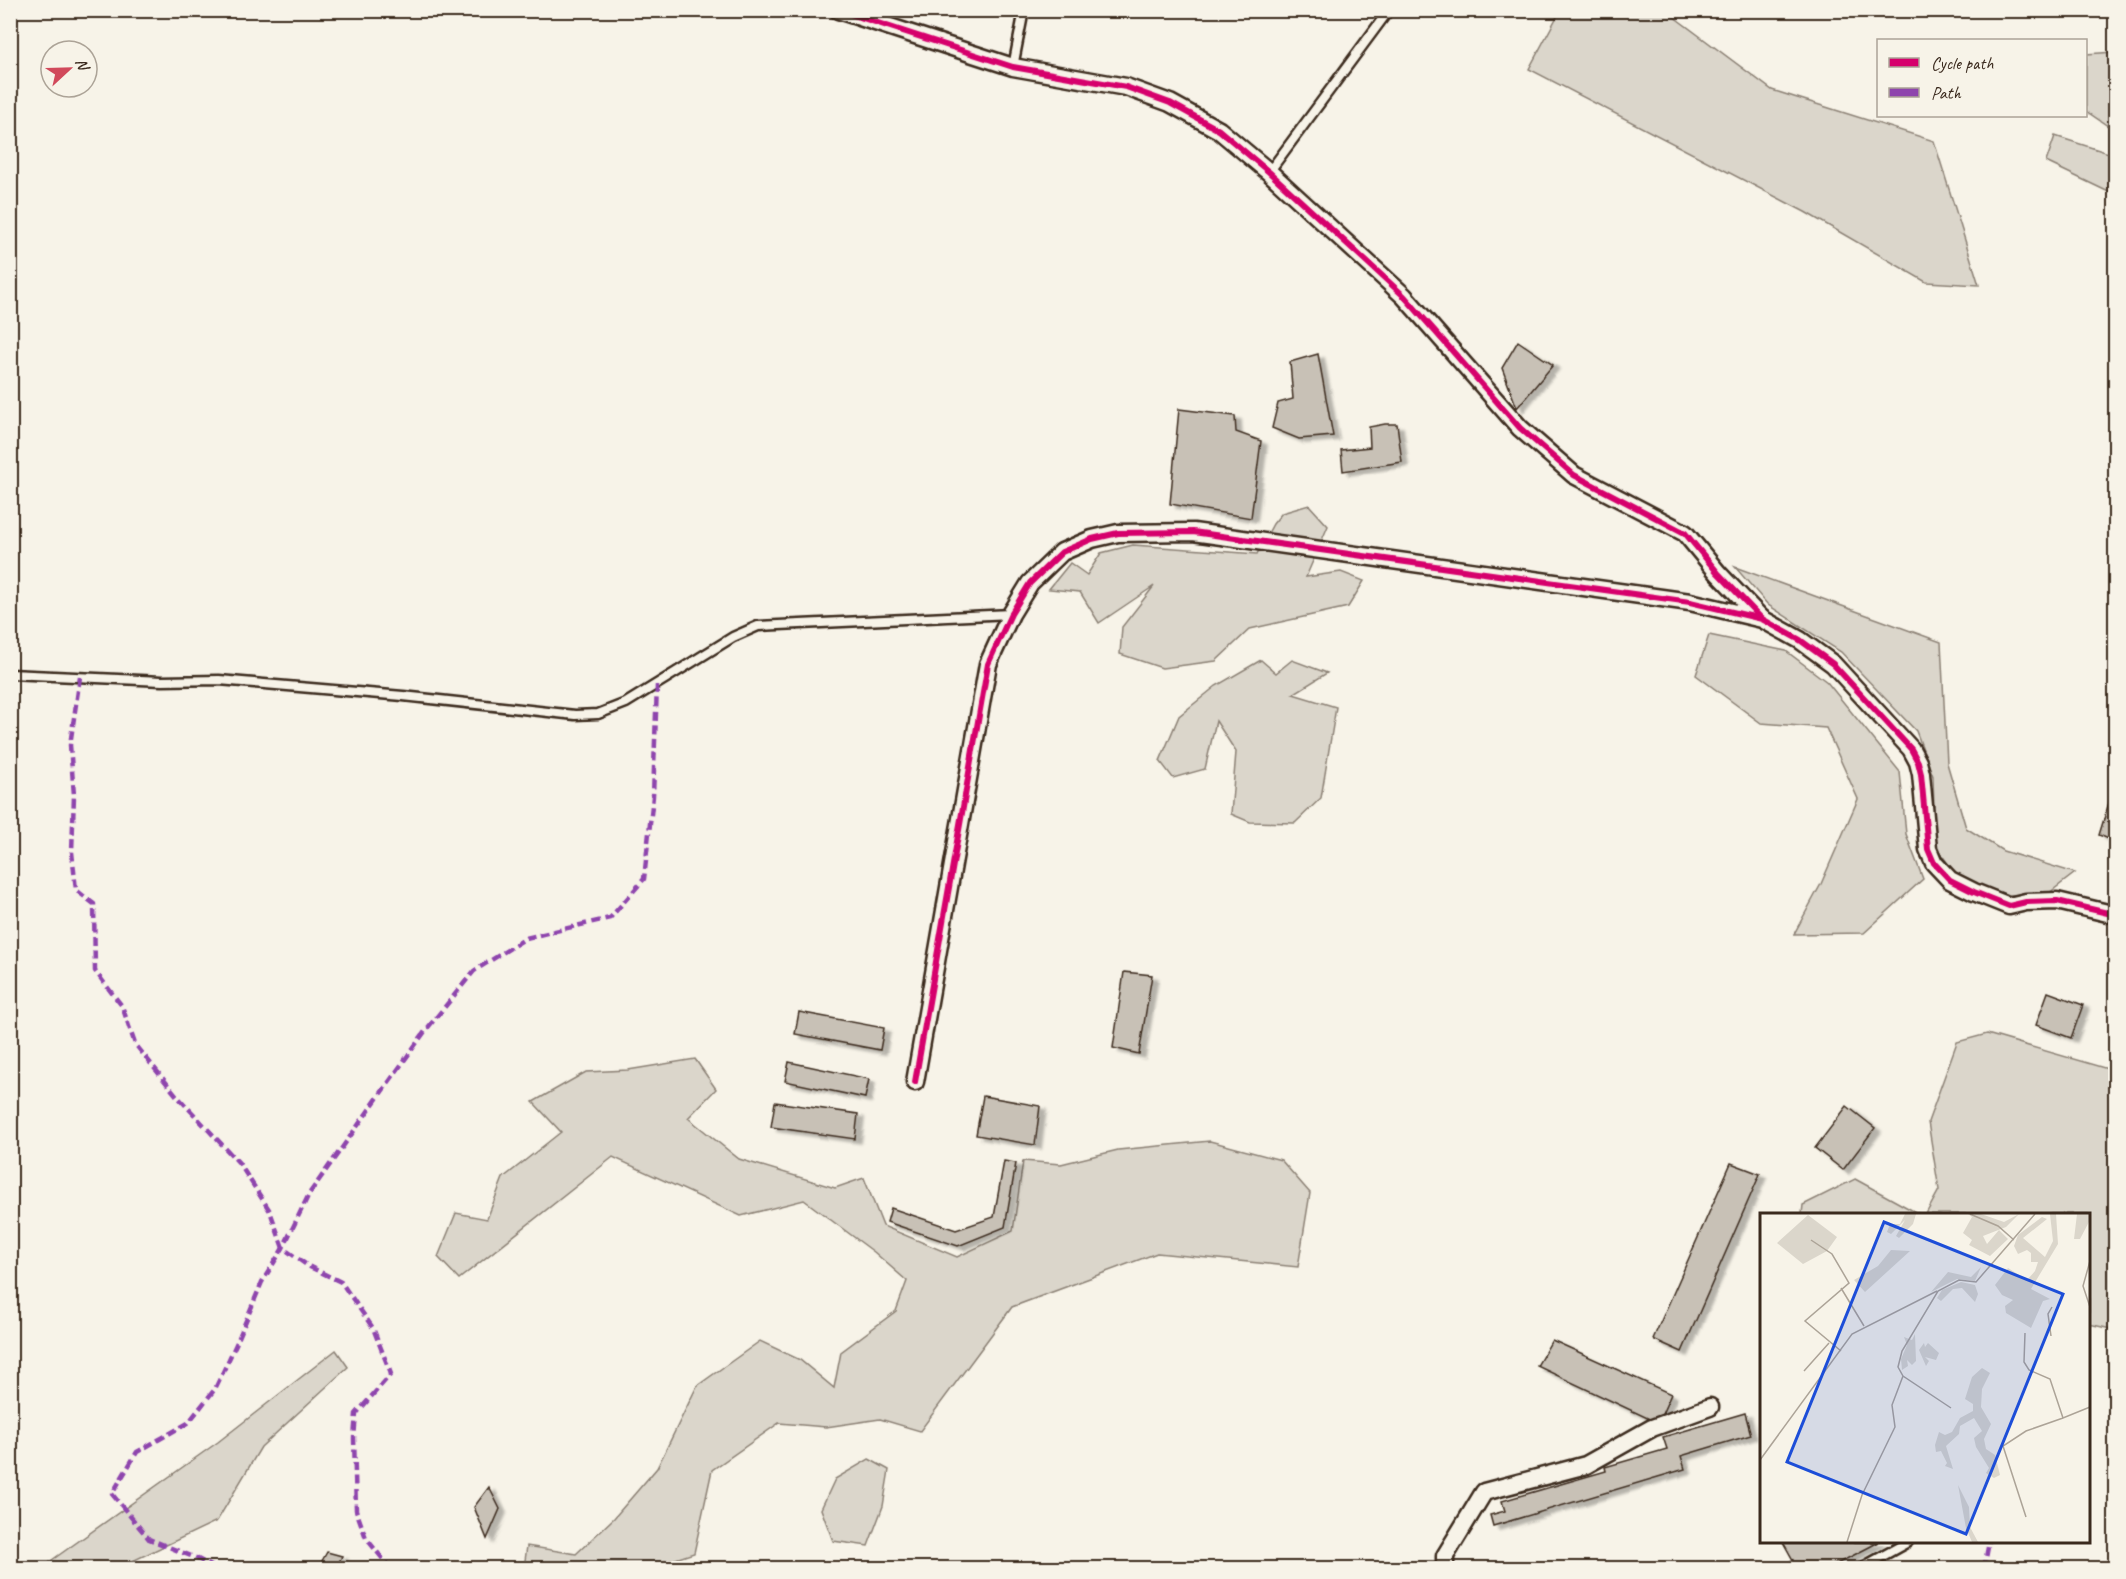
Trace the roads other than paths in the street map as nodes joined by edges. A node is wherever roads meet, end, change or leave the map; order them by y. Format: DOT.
graph roads {
  1 [pos="838,10"];
  2 [pos="1024,10"];
  3 [pos="1389,10"];
  4 [pos="1013,67"];
  5 [pos="1269,172"];
  6 [pos="1011,614"];
  7 [pos="1762,619"];
  8 [pos="10,674"];
  9 [pos="2115,915"];
  10 [pos="915,1082"];
  11 [pos="1710,1407"];
  12 [pos="1906,1543"];
  13 [pos="1445,1569"];
  14 [pos="1861,1569"];
  1 -- 4 [label="street"];
  2 -- 4 [label="lane"];
  3 -- 5 [label="lane"];
  4 -- 5 [label="street"];
  5 -- 7 [label="street"];
  6 -- 7 [label="street"];
  6 -- 8 [label="lane"];
  6 -- 10 [label="street"];
  7 -- 9 [label="street"];
  11 -- 13 [label="street"];
  12 -- 14 [label="lane"];
}
